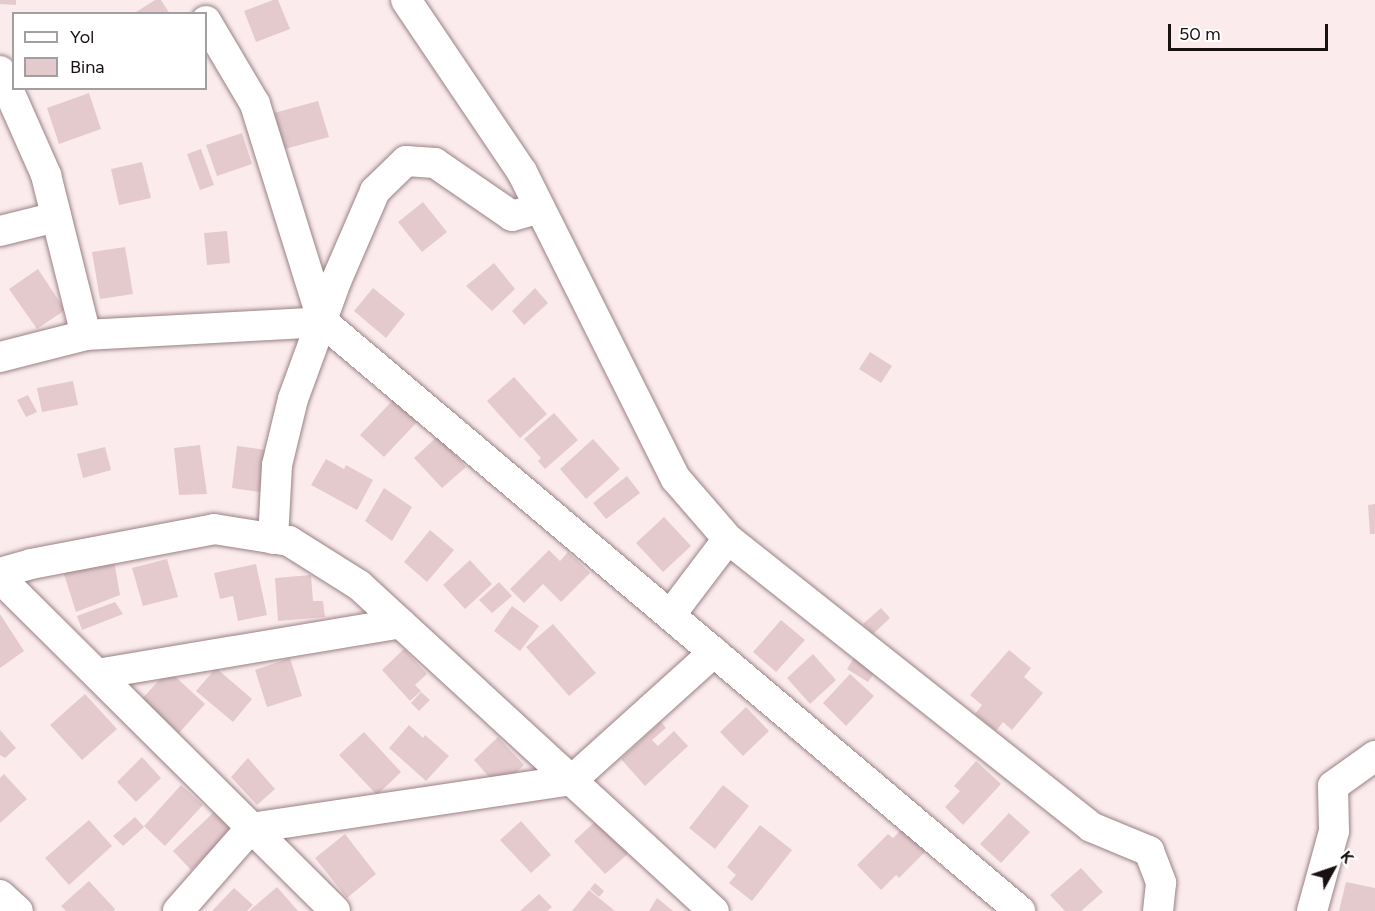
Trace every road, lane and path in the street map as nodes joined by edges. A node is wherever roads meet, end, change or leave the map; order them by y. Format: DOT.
graph roads {
  1 [pos="411,4"];
  2 [pos="207,23"];
  3 [pos="0,71"];
  4 [pos="540,208"];
  5 [pos="56,217"];
  6 [pos="0,231"];
  7 [pos="322,322"];
  8 [pos="86,335"];
  9 [pos="0,357"];
  10 [pos="273,538"];
  11 [pos="728,539"];
  12 [pos="0,573"];
  13 [pos="0,578"];
  14 [pos="671,614"];
  15 [pos="401,623"];
  16 [pos="714,652"];
  17 [pos="97,674"];
  18 [pos="1375,756"];
  19 [pos="572,780"];
  20 [pos="251,828"];
  21 [pos="0,895"];
  22 [pos="18,911"];
  23 [pos="178,911"];
  24 [pos="335,911"];
  25 [pos="714,911"];
  26 [pos="1020,911"];
  27 [pos="1158,911"];
  28 [pos="1312,911"];
  1 -- 4 [label="street"];
  2 -- 7 [label="street"];
  3 -- 5 [label="street"];
  4 -- 7 [label="street"];
  4 -- 11 [label="street"];
  5 -- 6 [label="street"];
  5 -- 8 [label="street"];
  7 -- 8 [label="street"];
  7 -- 10 [label="street"];
  7 -- 14 [label="street"];
  8 -- 9 [label="street"];
  10 -- 12 [label="street"];
  10 -- 15 [label="street"];
  11 -- 14 [label="street"];
  11 -- 27 [label="street"];
  13 -- 17 [label="street"];
  14 -- 16 [label="street"];
  15 -- 17 [label="street"];
  15 -- 19 [label="street"];
  16 -- 19 [label="street"];
  16 -- 26 [label="street"];
  17 -- 20 [label="street"];
  18 -- 28 [label="street"];
  19 -- 20 [label="street"];
  19 -- 25 [label="street"];
  20 -- 23 [label="street"];
  20 -- 24 [label="street"];
  21 -- 22 [label="street"];
}
